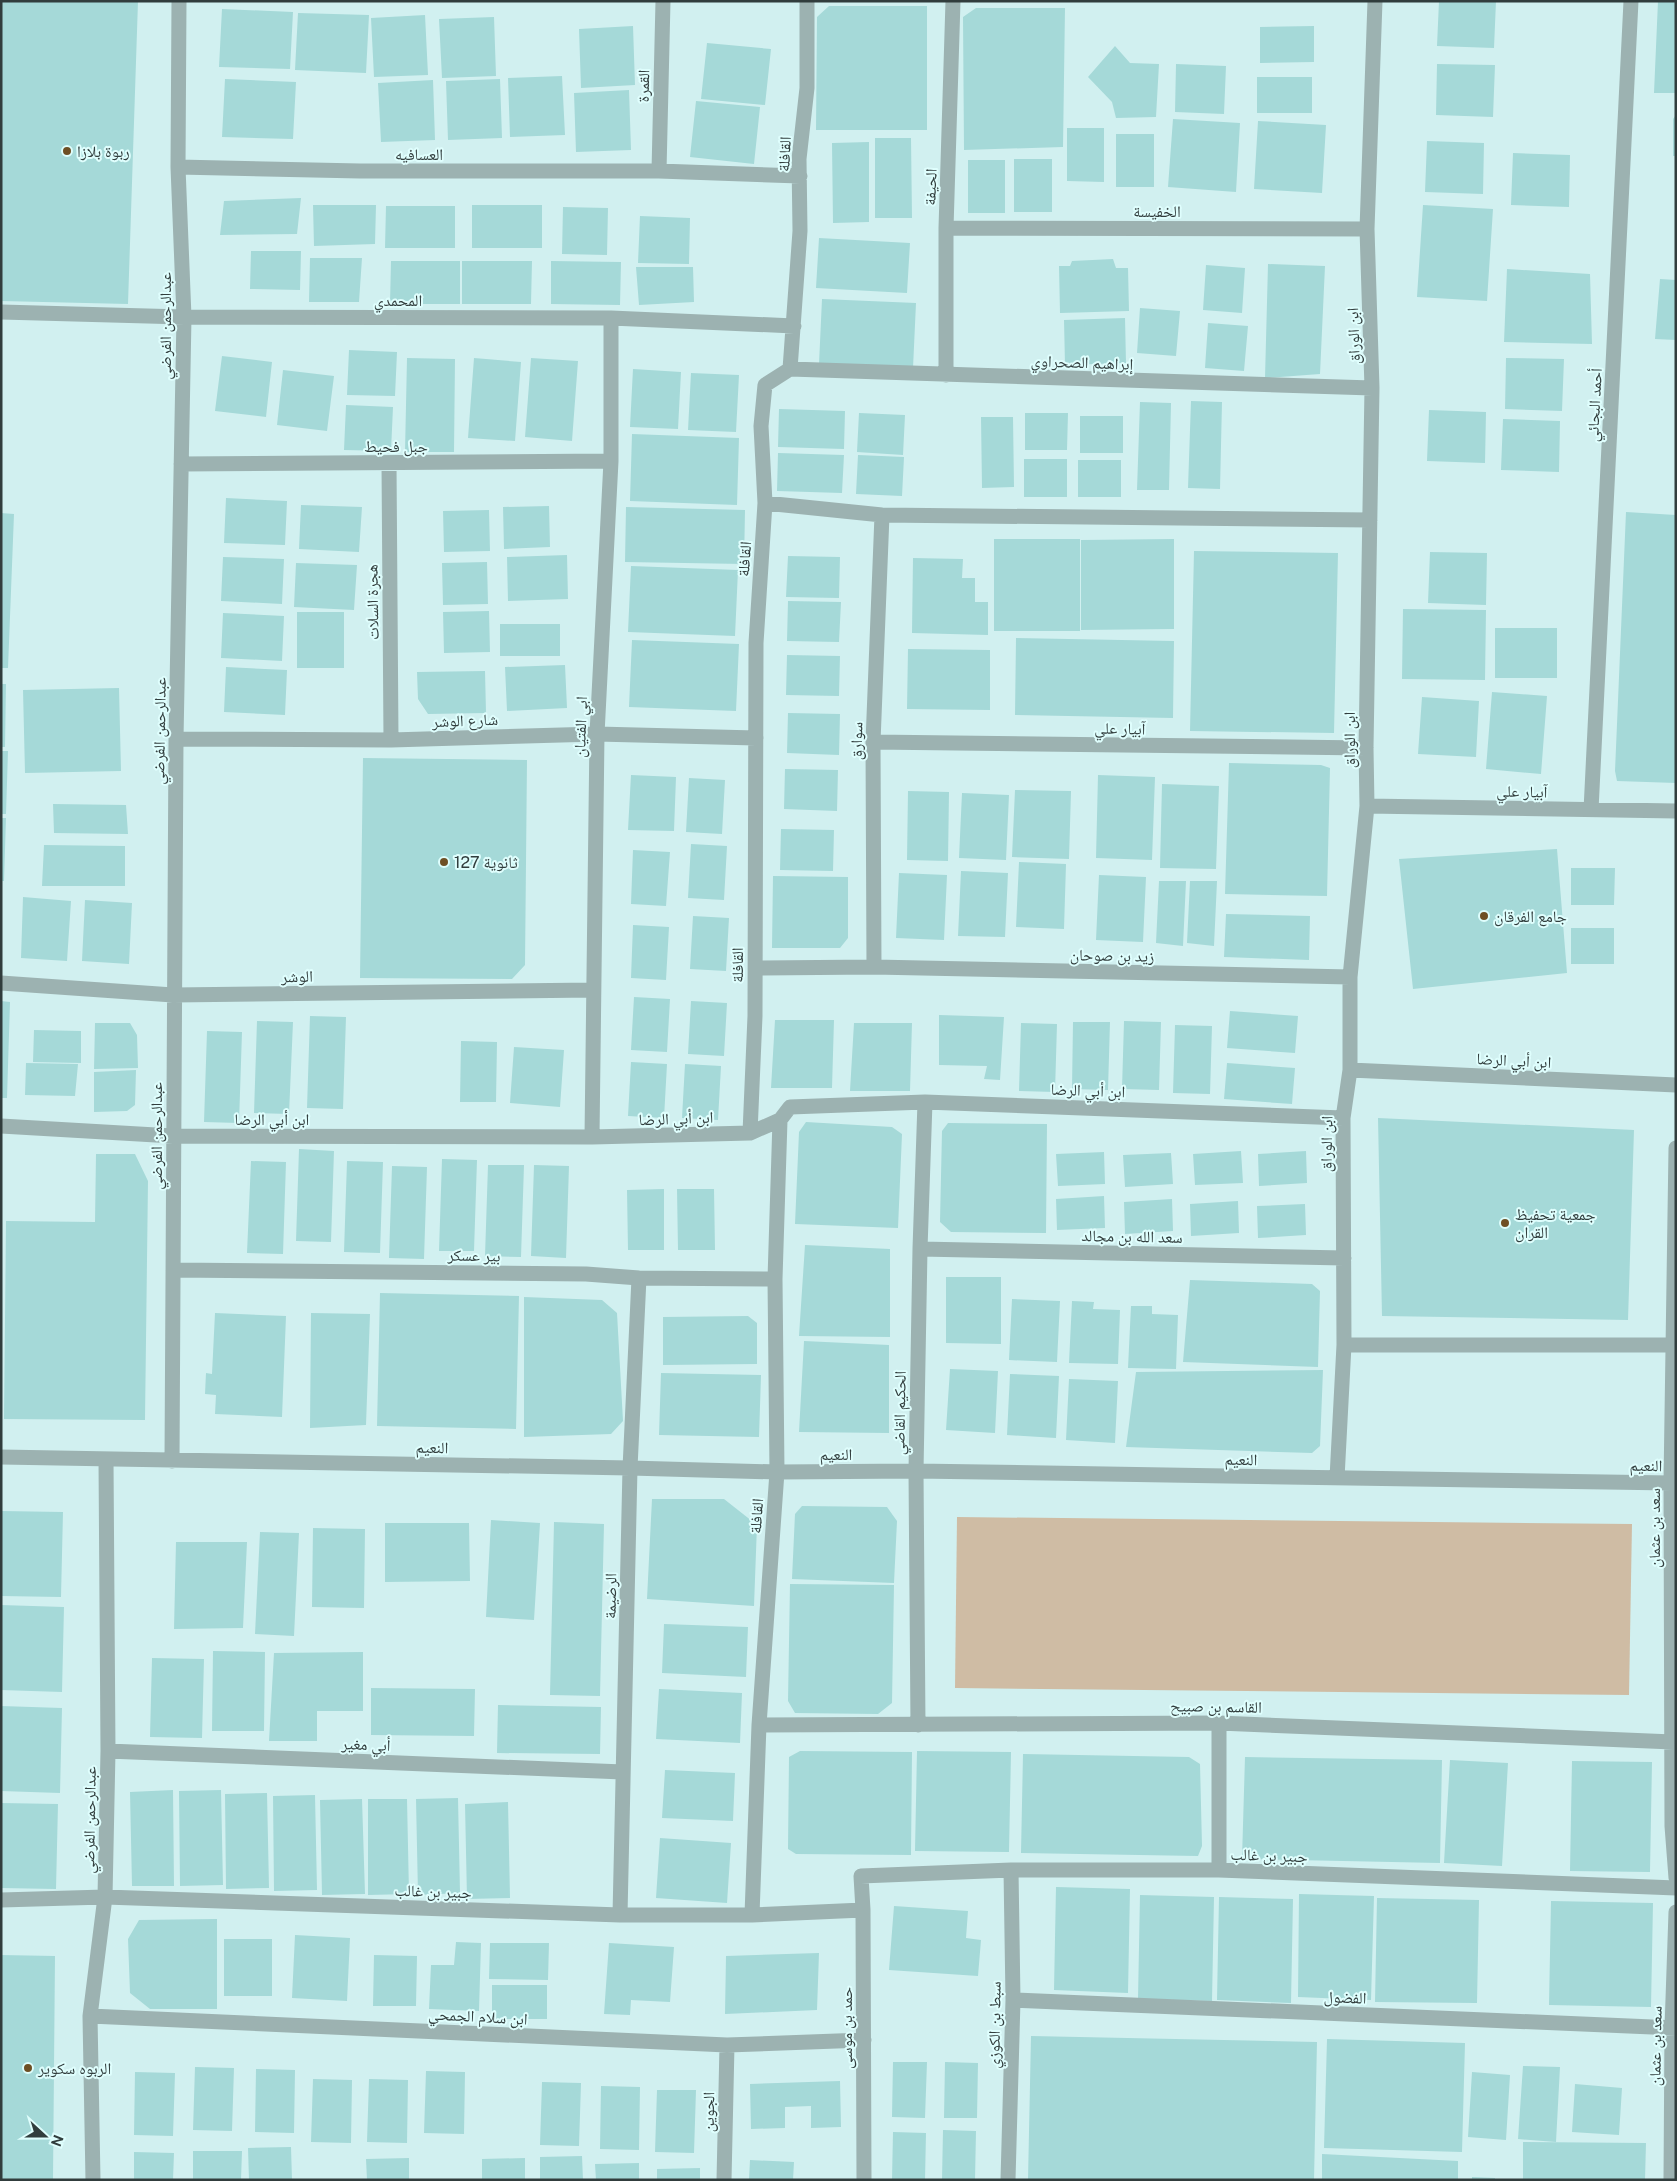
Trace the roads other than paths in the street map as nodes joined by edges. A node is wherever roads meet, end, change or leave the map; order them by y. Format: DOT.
graph roads {
  1 [pos="179,1"];
  2 [pos="663,1"];
  3 [pos="807,1"];
  4 [pos="953,1"];
  5 [pos="1375,1"];
  6 [pos="1631,1"];
  7 [pos="178,166"];
  8 [pos="659,171"];
  9 [pos="800,176"];
  10 [pos="946,228"];
  11 [pos="1367,229"];
  12 [pos="1,312"];
  13 [pos="184,317"];
  14 [pos="611,318"];
  15 [pos="794,326"];
  16 [pos="790,369"];
  17 [pos="946,375"];
  18 [pos="1372,388"];
  19 [pos="611,461"];
  20 [pos="388,463"];
  21 [pos="181,464"];
  22 [pos="765,503"];
  23 [pos="882,515"];
  24 [pos="1370,520"];
  25 [pos="597,734"];
  26 [pos="756,738"];
  27 [pos="176,739"];
  28 [pos="391,740"];
  29 [pos="873,742"];
  30 [pos="1366,748"];
  31 [pos="1367,806"];
  32 [pos="1591,810"];
  33 [pos="1676,811"];
  34 [pos="755,968"];
  35 [pos="874,968"];
  36 [pos="1350,977"];
  37 [pos="1,982"];
  38 [pos="593,990"];
  39 [pos="174,995"];
  40 [pos="1350,1070"];
  41 [pos="1676,1085"];
  42 [pos="925,1102"];
  43 [pos="1343,1118"];
  44 [pos="780,1120"];
  45 [pos="1,1126"];
  46 [pos="750,1133"];
  47 [pos="173,1136"];
  48 [pos="592,1138"];
  49 [pos="1676,1148"];
  50 [pos="1676,1179"];
  51 [pos="920,1250"];
  52 [pos="1344,1258"];
  53 [pos="173,1270"];
  54 [pos="640,1278"];
  55 [pos="775,1279"];
  56 [pos="1674,1344"];
  57 [pos="1344,1345"];
  58 [pos="1,1457"];
  59 [pos="106,1460"];
  60 [pos="172,1461"];
  61 [pos="630,1468"];
  62 [pos="916,1471"];
  63 [pos="777,1472"];
  64 [pos="1337,1478"];
  65 [pos="1671,1483"];
  66 [pos="1219,1723"];
  67 [pos="758,1725"];
  68 [pos="918,1725"];
  69 [pos="1673,1742"];
  70 [pos="108,1751"];
  71 [pos="623,1772"];
  72 [pos="1674,1826"];
  73 [pos="1011,1870"];
  74 [pos="1220,1870"];
  75 [pos="861,1876"];
  76 [pos="1676,1878"];
  77 [pos="1676,1888"];
  78 [pos="105,1897"];
  79 [pos="1,1900"];
  80 [pos="863,1910"];
  81 [pos="1676,1912"];
  82 [pos="752,1914"];
  83 [pos="620,1915"];
  84 [pos="1013,2000"];
  85 [pos="90,2016"];
  86 [pos="1674,2028"];
  87 [pos="864,2040"];
  88 [pos="726,2045"];
  89 [pos="94,2180"];
  90 [pos="724,2180"];
  91 [pos="864,2180"];
  92 [pos="1008,2180"];
  93 [pos="1671,2180"];
  1 -- 7 [label="street, عبدالرحمن الفرضي"];
  2 -- 8 [label="street, القمرة"];
  3 -- 9 [label="street, القافلة"];
  4 -- 10 [label="street, الحيفة"];
  5 -- 11 [label="street, ابن الوراق"];
  6 -- 32 [label="street, أحمد البجائي"];
  7 -- 8 [label="street, العسافيه"];
  7 -- 13 [label="street, عبدالرحمن الفرضي"];
  8 -- 9 [label="street, العسافيه"];
  9 -- 15 [label="street, القافلة"];
  10 -- 11 [label="street, الخفيسة"];
  10 -- 17 [label="street, الحيفة"];
  11 -- 18 [label="street, ابن الوراق"];
  12 -- 13 [label="street, المحمدي"];
  13 -- 14 [label="street, المحمدي"];
  13 -- 21 [label="street, عبدالرحمن الفرضي"];
  14 -- 15 [label="street, المحمدي"];
  14 -- 19 [label="street, ابي الفتيان"];
  15 -- 16 [label="street, القافلة"];
  16 -- 17 [label="street, إبراهيم الصحراوي"];
  16 -- 22 [label="street, القافلة"];
  17 -- 18 [label="street, إبراهيم الصحراوي"];
  18 -- 24 [label="street, ابن الوراق"];
  19 -- 20 [label="street, جبل فحيط"];
  19 -- 25 [label="street, ابي الفتيان"];
  20 -- 21 [label="street, جبل فحيط"];
  20 -- 28 [label="street, هجرة السلات"];
  21 -- 27 [label="street, عبدالرحمن الفرضي"];
  22 -- 23 [label="street"];
  22 -- 26 [label="street, القافلة"];
  23 -- 24 [label="street"];
  23 -- 29 [label="street, سوارق"];
  24 -- 30 [label="street, ابن الوراق"];
  25 -- 26 [label="street, شارع الوشر"];
  25 -- 28 [label="street, شارع الوشر"];
  25 -- 38 [label="street, ابي الفتيان"];
  26 -- 34 [label="street, القافلة"];
  27 -- 28 [label="street, شارع الوشر"];
  27 -- 39 [label="street, عبدالرحمن الفرضي"];
  29 -- 30 [label="street, آبيار علي"];
  29 -- 35 [label="street, سوارق"];
  30 -- 31 [label="street, ابن الوراق"];
  31 -- 32 [label="street, آبيار علي"];
  31 -- 36 [label="street, ابن الوراق"];
  32 -- 33 [label="street, آبيار علي"];
  34 -- 35 [label="street, زيد بن صوحان"];
  34 -- 46 [label="street, القافلة"];
  35 -- 36 [label="street, زيد بن صوحان"];
  36 -- 40 [label="street, ابن الوراق"];
  37 -- 39 [label="street, الوشر"];
  38 -- 39 [label="street, الوشر"];
  38 -- 48 [label="street, ابي الفتيان"];
  39 -- 47 [label="street, عبدالرحمن الفرضي"];
  40 -- 41 [label="street, ابن أبي الرضا"];
  40 -- 43 [label="street, ابن الوراق"];
  42 -- 43 [label="street, ابن أبي الرضا"];
  42 -- 44 [label="street, ابن أبي الرضا"];
  42 -- 51 [label="street, الحكيم القاضي"];
  43 -- 52 [label="street, ابن الوراق"];
  44 -- 46 [label="street, ابن أبي الرضا"];
  44 -- 55 [label="street, القافلة"];
  45 -- 47 [label="street, ابن أبي الرضا"];
  46 -- 48 [label="street, ابن أبي الرضا"];
  47 -- 48 [label="street, ابن أبي الرضا"];
  47 -- 53 [label="street, عبدالرحمن الفرضي"];
  49 -- 50 [label="street, سعد بن عثمان"];
  50 -- 56 [label="street, سعد بن عثمان"];
  51 -- 52 [label="street, سعد الله بن مجالد"];
  51 -- 62 [label="street, الحكيم القاضي"];
  52 -- 57 [label="street, ابن الوراق"];
  53 -- 54 [label="street, بير عسكر"];
  53 -- 60 [label="street, عبدالرحمن الفرضي"];
  54 -- 55 [label="street, بير عسكر"];
  54 -- 61 [label="street, الرضيمة"];
  55 -- 63 [label="street, القافلة"];
  56 -- 57 [label="street"];
  56 -- 65 [label="street, سعد بن عثمان"];
  57 -- 64 [label="street, ابن الوراق"];
  58 -- 59 [label="street, النعيم"];
  59 -- 60 [label="street, النعيم"];
  59 -- 70 [label="street, عبدالرحمن الفرضي"];
  60 -- 61 [label="street, النعيم"];
  61 -- 63 [label="street, النعيم"];
  61 -- 71 [label="street, الرضيمة"];
  62 -- 63 [label="street, النعيم"];
  62 -- 64 [label="street, النعيم"];
  62 -- 68 [label="street, الحكيم القاضي"];
  63 -- 67 [label="street, القافلة"];
  64 -- 65 [label="street, النعيم"];
  65 -- 69 [label="street, سعد بن عثمان"];
  66 -- 68 [label="street, القاسم بن صبيح"];
  66 -- 69 [label="street, القاسم بن صبيح"];
  66 -- 74 [label="street"];
  67 -- 68 [label="street, القاسم بن صبيح"];
  67 -- 82 [label="street, القافلة"];
  69 -- 72 [label="street, سعد بن عثمان"];
  70 -- 71 [label="street, أبي مغير"];
  70 -- 78 [label="street, عبدالرحمن الفرضي"];
  71 -- 83 [label="street, الرضيمة"];
  72 -- 76 [label="street, سعد بن عثمان"];
  73 -- 74 [label="street, جبير بن غالب"];
  73 -- 75 [label="street, جبير بن غالب"];
  73 -- 84 [label="street, سبط بن الكوزي"];
  74 -- 77 [label="street, جبير بن غالب"];
  75 -- 80 [label="street, حمد بن موسى"];
  78 -- 79 [label="street, جبير بن غالب"];
  78 -- 83 [label="street, جبير بن غالب"];
  78 -- 85 [label="street, عبدالرحمن الفرضي"];
  80 -- 82 [label="street, جبير بن غالب"];
  80 -- 87 [label="street, حمد بن موسى"];
  81 -- 86 [label="street, سعد بن عثمان"];
  82 -- 83 [label="street, جبير بن غالب"];
  84 -- 86 [label="street, الفضول"];
  84 -- 92 [label="street, سبط بن الكوزي"];
  85 -- 88 [label="street, ابن سلام الجمحي"];
  85 -- 89 [label="street, عبدالرحمن الفرضي"];
  86 -- 93 [label="street, سعد بن عثمان"];
  87 -- 88 [label="street, ابن سلام الجمحي"];
  87 -- 91 [label="street, حمد بن موسى"];
  88 -- 90 [label="street, الجوين"];
}
